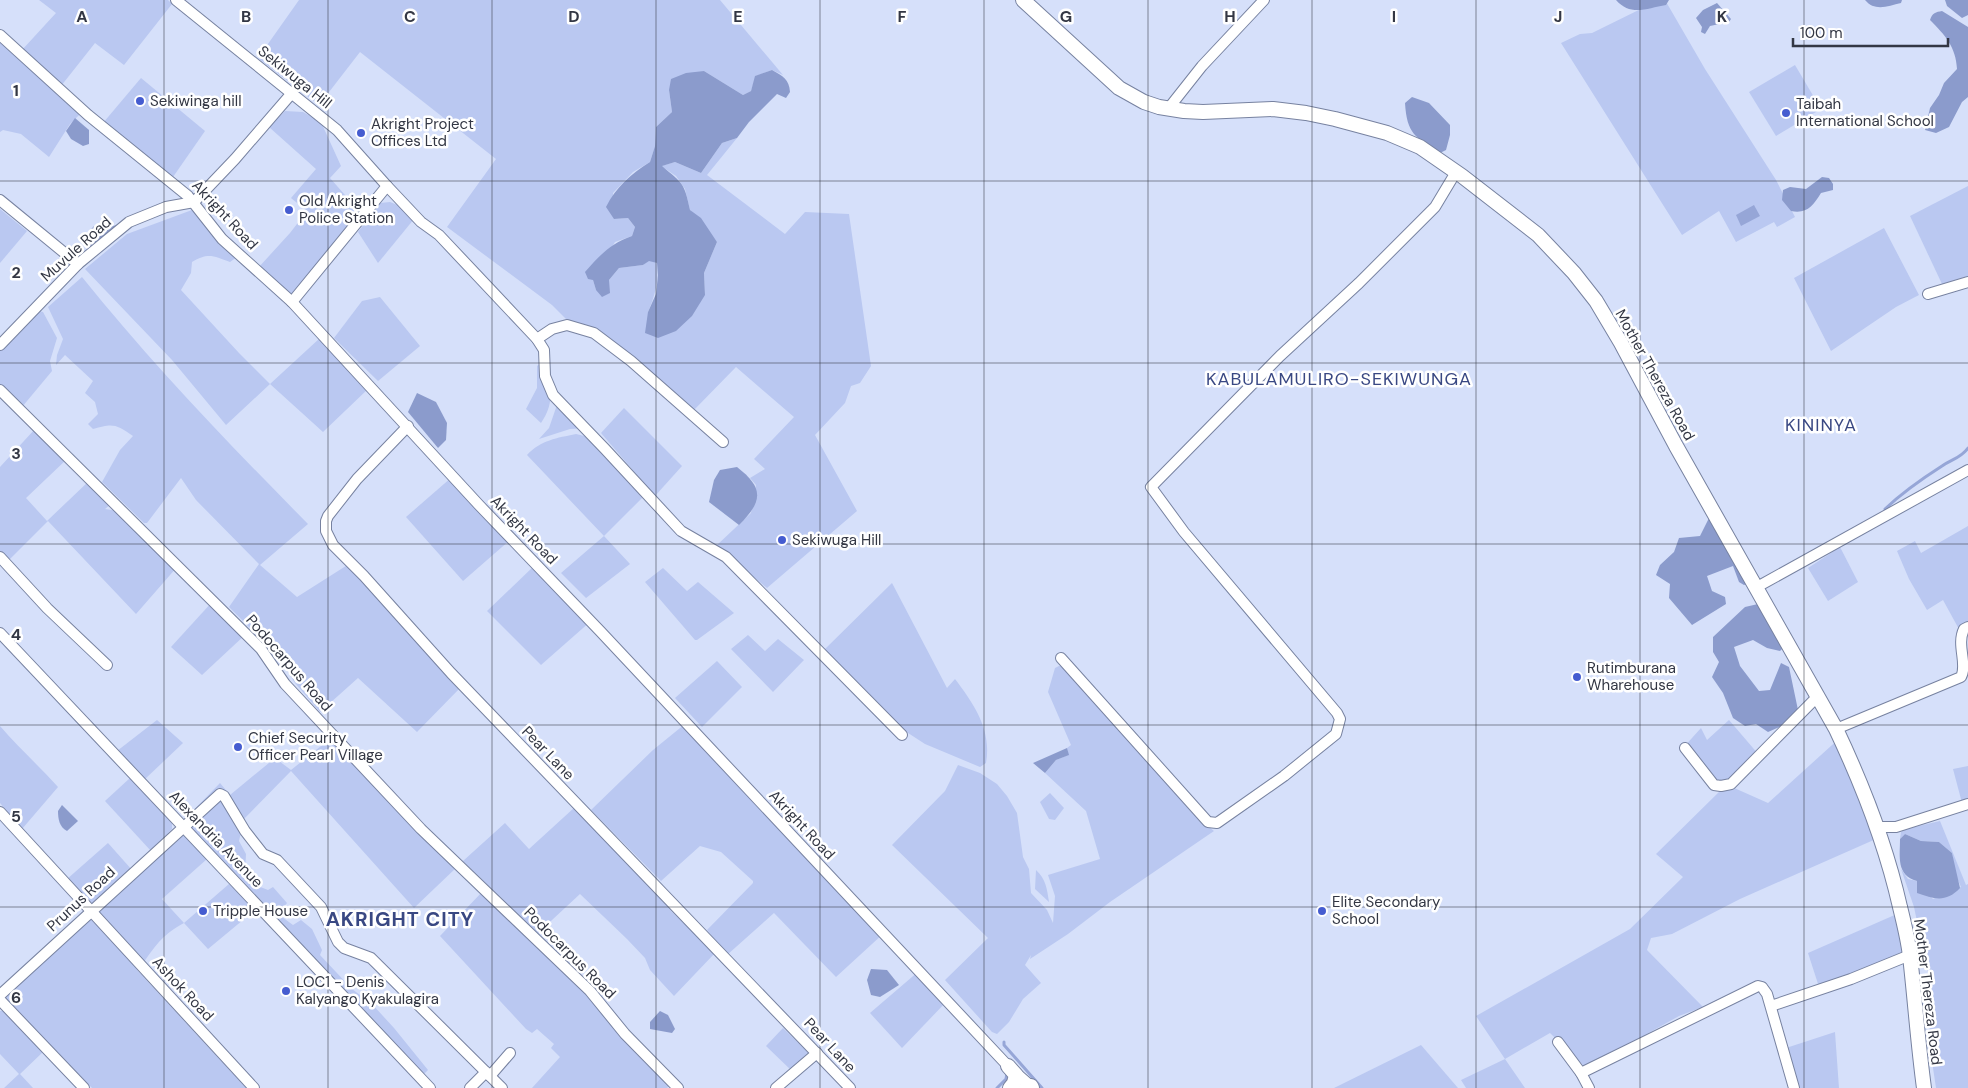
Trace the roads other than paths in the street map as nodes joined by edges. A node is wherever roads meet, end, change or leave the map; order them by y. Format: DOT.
graph roads {
  1 [pos="176,0"];
  2 [pos="1023,0"];
  3 [pos="1264,0"];
  4 [pos="0,35"];
  5 [pos="292,93"];
  6 [pos="1168,109"];
  7 [pos="1456,172"];
  8 [pos="387,186"];
  9 [pos="0,200"];
  10 [pos="194,202"];
  11 [pos="78,264"];
  12 [pos="1968,282"];
  13 [pos="1928,294"];
  14 [pos="292,302"];
  15 [pos="537,339"];
  16 [pos="0,345"];
  17 [pos="0,390"];
  18 [pos="408,426"];
  19 [pos="723,442"];
  20 [pos="1968,470"];
  21 [pos="0,558"];
  22 [pos="1757,587"];
  23 [pos="1968,628"];
  24 [pos="0,633"];
  25 [pos="1061,658"];
  26 [pos="107,664"];
  27 [pos="1817,697"];
  28 [pos="1836,729"];
  29 [pos="902,735"];
  30 [pos="1685,748"];
  31 [pos="1968,804"];
  32 [pos="0,812"];
  33 [pos="183,826"];
  34 [pos="1878,826"];
  35 [pos="90,911"];
  36 [pos="1910,955"];
  37 [pos="1,1001"];
  38 [pos="1771,1006"];
  39 [pos="1558,1042"];
  40 [pos="510,1053"];
  41 [pos="817,1053"];
  42 [pos="1008,1066"];
  43 [pos="1581,1073"];
  44 [pos="488,1074"];
  45 [pos="84,1088"];
  46 [pos="254,1088"];
  47 [pos="430,1088"];
  48 [pos="470,1088"];
  49 [pos="502,1088"];
  50 [pos="678,1088"];
  51 [pos="776,1088"];
  52 [pos="850,1088"];
  53 [pos="1010,1088"];
  54 [pos="1030,1088"];
  55 [pos="1589,1088"];
  56 [pos="1794,1088"];
  57 [pos="1924,1088"];
  1 -- 5 [label="street, Sekiwuga Hill"];
  2 -- 6 [label="street, Mother Thereza Road"];
  3 -- 6 [label="street"];
  4 -- 10 [label="street, Akright Road"];
  5 -- 8 [label="street, Sekiwuga Hill"];
  5 -- 10 [label="street"];
  6 -- 7 [label="street, Mother Thereza Road"];
  7 -- 22 [label="street, Mother Thereza Road"];
  7 -- 25 [label="street"];
  8 -- 14 [label="street"];
  8 -- 15 [label="street, Sekiwuga Hill"];
  9 -- 11 [label="street"];
  10 -- 11 [label="street, Muvule Road"];
  10 -- 14 [label="street, Akright Road"];
  11 -- 16 [label="street, Muvule Road"];
  12 -- 13 [label="street"];
  14 -- 18 [label="street, Akright Road"];
  15 -- 19 [label="street"];
  15 -- 29 [label="street"];
  17 -- 50 [label="street, Podocarpus Road"];
  18 -- 41 [label="street, Pear Lane"];
  18 -- 42 [label="street, Akright Road"];
  20 -- 22 [label="street"];
  21 -- 26 [label="street"];
  22 -- 27 [label="street, Mother Thereza Road"];
  23 -- 28 [label="street"];
  24 -- 33 [label="street, Alexandria Avenue"];
  27 -- 28 [label="street, Mother Thereza Road"];
  27 -- 30 [label="street"];
  28 -- 34 [label="street, Mother Thereza Road"];
  31 -- 34 [label="street"];
  32 -- 35 [label="street, Ashok Road"];
  33 -- 35 [label="street, Prunus Road"];
  33 -- 44 [label="street, Prunus Road"];
  33 -- 47 [label="street, Alexandria Avenue"];
  34 -- 36 [label="street, Mother Thereza Road"];
  35 -- 37 [label="street, Prunus Road"];
  35 -- 46 [label="street, Ashok Road"];
  36 -- 38 [label="street"];
  36 -- 57 [label="street, Mother Thereza Road"];
  37 -- 45 [label="street"];
  38 -- 43 [label="street"];
  38 -- 56 [label="street"];
  39 -- 43 [label="street"];
  40 -- 44 [label="street"];
  41 -- 51 [label="street"];
  41 -- 52 [label="street, Pear Lane"];
  42 -- 53 [label="street"];
  42 -- 54 [label="street, Akright Road"];
  43 -- 55 [label="street"];
  44 -- 48 [label="street"];
  44 -- 49 [label="street"];
}
